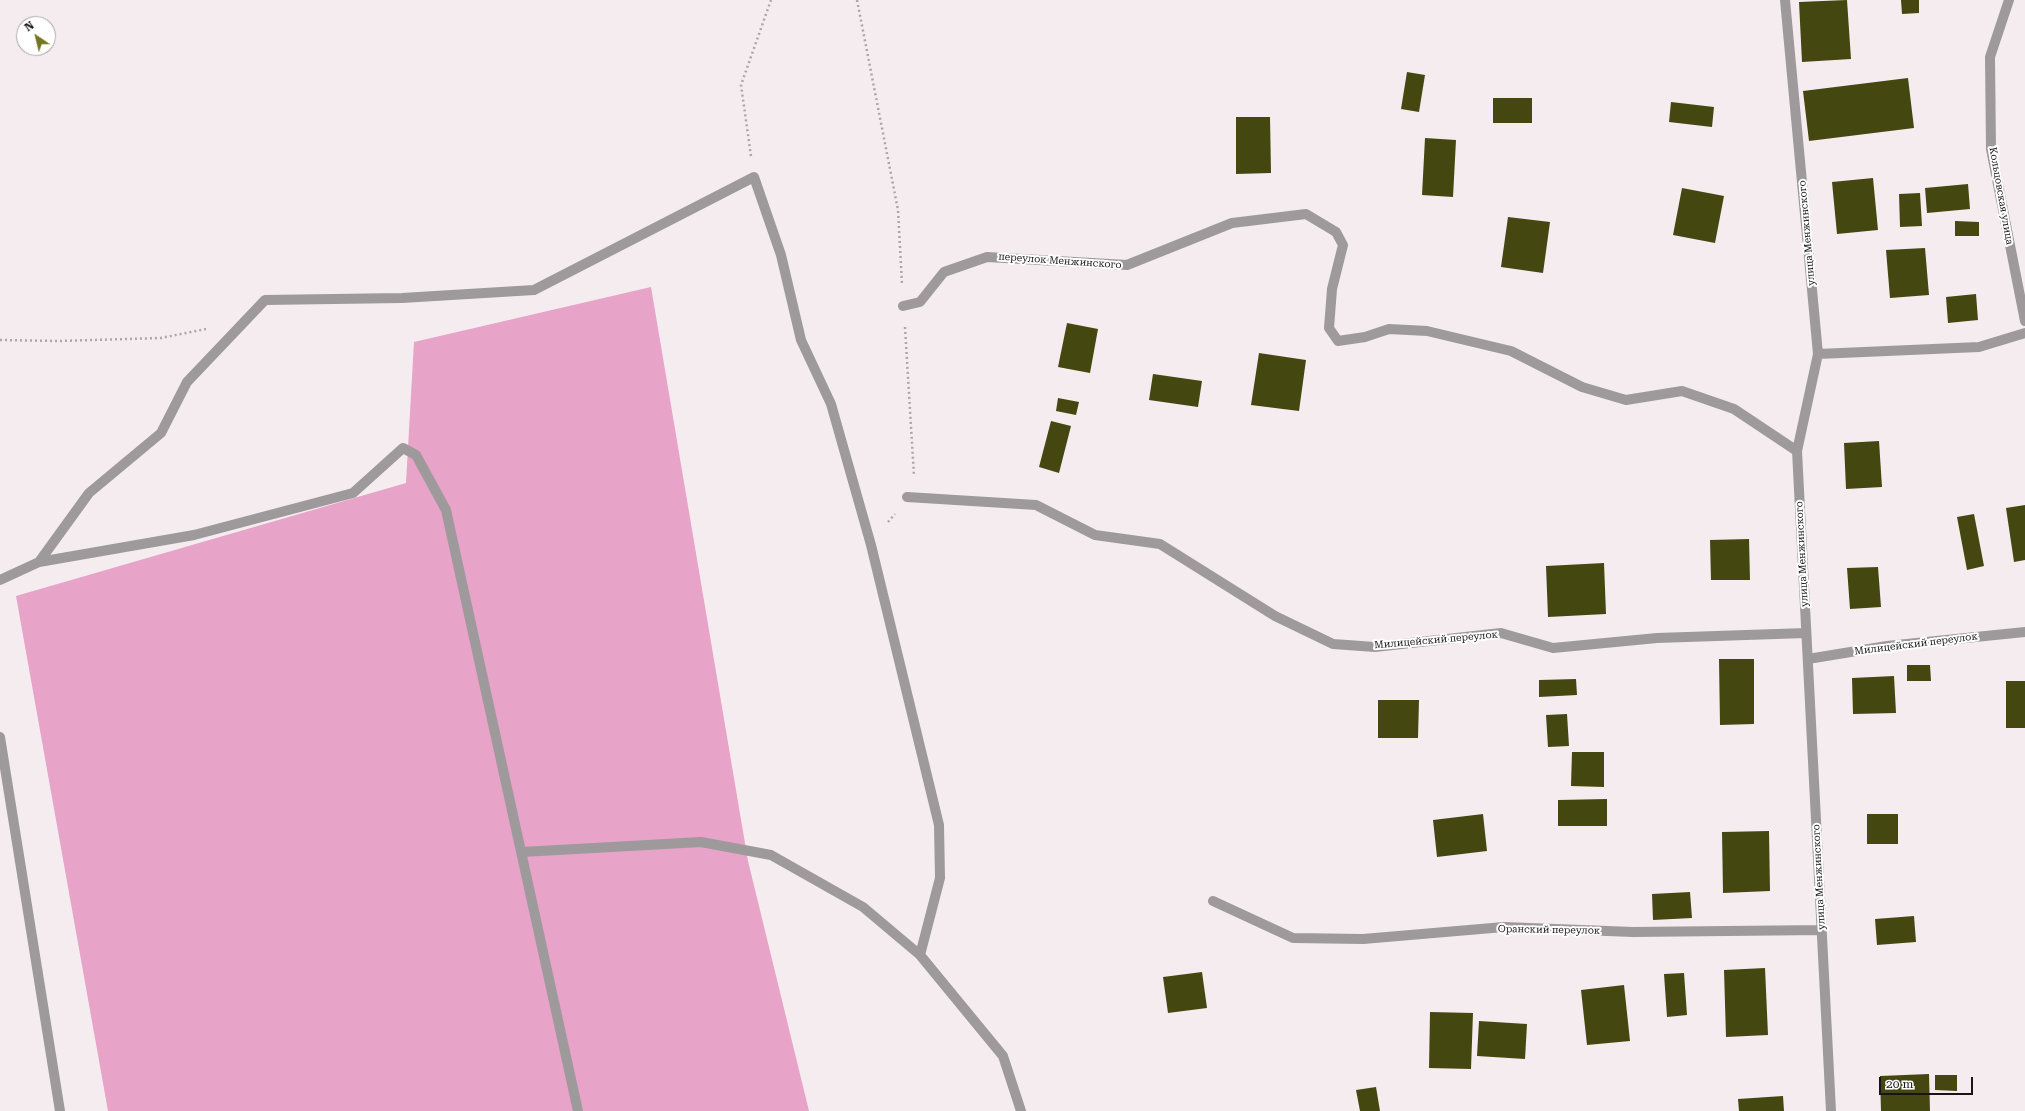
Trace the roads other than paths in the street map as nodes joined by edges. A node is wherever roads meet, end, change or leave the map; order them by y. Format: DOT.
graph roads {
  1 [pos="1785,0"];
  2 [pos="2009,0"];
  3 [pos="904,306"];
  4 [pos="2025,321"];
  5 [pos="2025,333"];
  6 [pos="1818,354"];
  7 [pos="1797,452"];
  8 [pos="907,497"];
  9 [pos="39,562"];
  10 [pos="0,580"];
  11 [pos="2025,632"];
  12 [pos="1806,633"];
  13 [pos="1808,659"];
  14 [pos="0,737"];
  15 [pos="522,852"];
  16 [pos="1213,901"];
  17 [pos="1822,930"];
  18 [pos="920,955"];
  19 [pos="60,1111"];
  20 [pos="578,1111"];
  21 [pos="1021,1111"];
  22 [pos="1831,1111"];
  1 -- 6 [label="street, улица Менжинского"];
  2 -- 4 [label="street, Кольцовская улица"];
  3 -- 7 [label="street, переулок Менжинского"];
  5 -- 6 [label="street"];
  6 -- 7 [label="street, улица Менжинского"];
  7 -- 12 [label="street, улица Менжинского"];
  8 -- 12 [label="street, Милицейский переулок"];
  9 -- 10 [label="street"];
  9 -- 15 [label="street"];
  9 -- 18 [label="street"];
  11 -- 13 [label="street, Милицейский переулок"];
  12 -- 13 [label="street, улица Менжинского"];
  13 -- 17 [label="street, улица Менжинского"];
  14 -- 19 [label="street"];
  15 -- 18 [label="street"];
  15 -- 20 [label="street"];
  16 -- 17 [label="street, Оранский переулок"];
  17 -- 22 [label="street, улица Менжинского"];
  18 -- 21 [label="street"];
}
